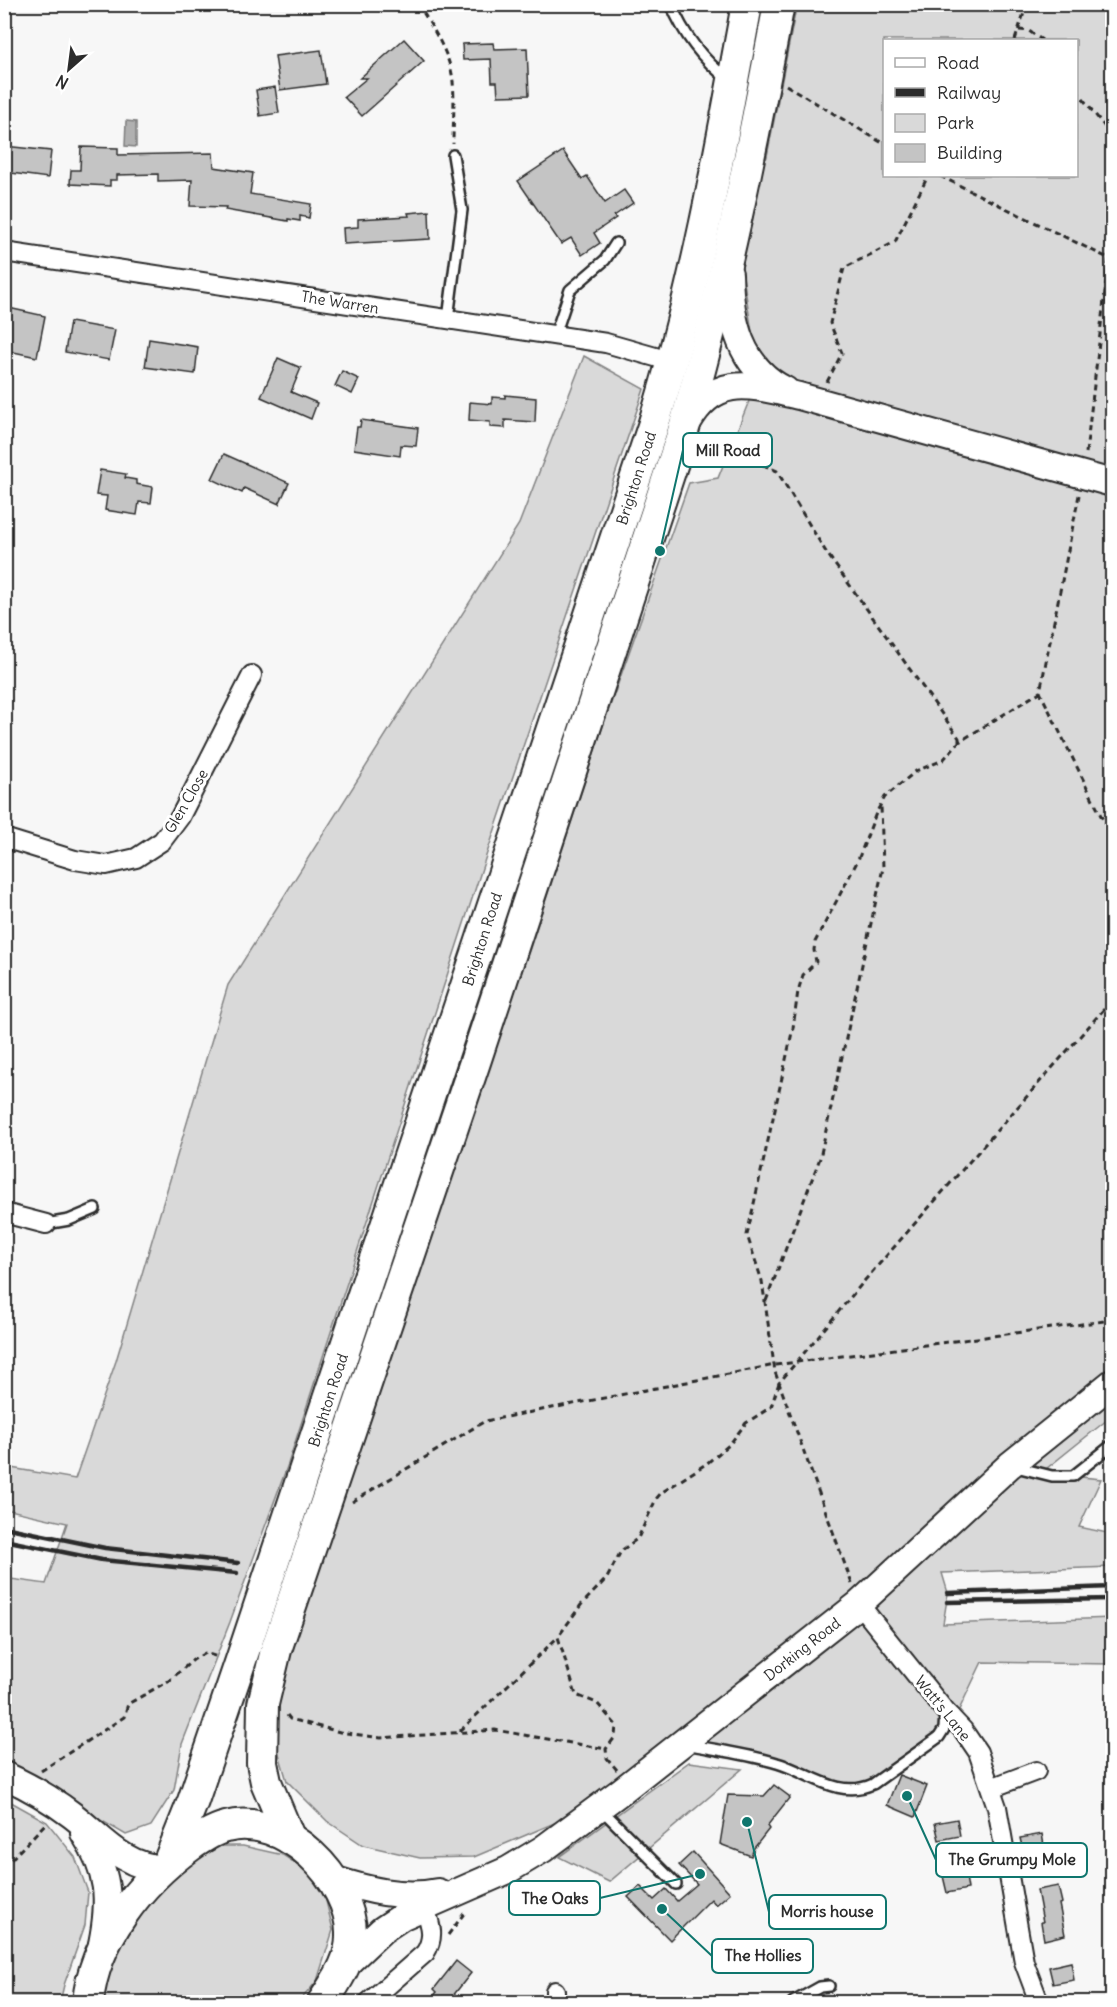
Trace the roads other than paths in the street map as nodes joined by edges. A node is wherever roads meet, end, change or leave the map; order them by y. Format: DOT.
graph roads {
  1 [pos="671,4"];
  2 [pos="747,4"];
  3 [pos="779,4"];
  4 [pos="733,83"];
  5 [pos="453,155"];
  6 [pos="616,243"];
  7 [pos="4,252"];
  8 [pos="730,252"];
  9 [pos="448,319"];
  10 [pos="555,335"];
  11 [pos="673,362"];
  12 [pos="808,399"];
  13 [pos="683,431"];
  14 [pos="1113,483"];
  15 [pos="252,675"];
  16 [pos="5,840"];
  17 [pos="95,1209"];
  18 [pos="4,1213"];
  19 [pos="46,1224"];
  20 [pos="1113,1383"];
  21 [pos="1113,1445"];
  22 [pos="1010,1465"];
  23 [pos="860,1604"];
  24 [pos="945,1711"];
  25 [pos="683,1743"];
  26 [pos="1035,1771"];
  27 [pos="13,1779"];
  28 [pos="991,1788"];
  29 [pos="600,1807"];
  30 [pos="72,1815"];
  31 [pos="290,1839"];
  32 [pos="165,1864"];
  33 [pos="333,1879"];
  34 [pos="676,1884"];
  35 [pos="470,1886"];
  36 [pos="424,1905"];
  37 [pos="347,1963"];
  38 [pos="95,1969"];
  39 [pos="829,1986"];
  40 [pos="88,2002"];
  41 [pos="323,2002"];
  42 [pos="369,2002"];
  43 [pos="793,2002"];
  44 [pos="1039,2002"];
  1 -- 4 [label="lane"];
  2 -- 4 [label="highway, Brighton Road"];
  3 -- 8 [label="highway, Brighton Road"];
  4 -- 11 [label="highway, Brighton Road"];
  5 -- 9 [label="lane"];
  6 -- 10 [label="lane"];
  7 -- 9 [label="street, The Warren"];
  8 -- 12 [label="main road"];
  8 -- 13 [label="highway, Brighton Road"];
  9 -- 10 [label="street, The Warren"];
  10 -- 11 [label="street, The Warren"];
  11 -- 32 [label="highway, Brighton Road"];
  12 -- 13 [label="main road"];
  12 -- 14 [label="main road"];
  13 -- 31 [label="highway, Brighton Road"];
  15 -- 16 [label="street, Glen Close"];
  17 -- 19 [label="lane"];
  18 -- 19 [label="street"];
  20 -- 22 [label="main road, Dorking Road"];
  21 -- 22 [label="lane"];
  22 -- 23 [label="main road, Dorking Road"];
  23 -- 24 [label="street, Watt's Lane"];
  23 -- 25 [label="main road, Dorking Road"];
  24 -- 25 [label="lane"];
  24 -- 28 [label="street, Watt's Lane"];
  25 -- 29 [label="main road, Dorking Road"];
  26 -- 28 [label="street"];
  27 -- 30 [label="main road"];
  28 -- 44 [label="street, Watt's Lane"];
  29 -- 34 [label="lane"];
  29 -- 35 [label="main road, Dorking Road"];
  30 -- 32 [label="main road"];
  30 -- 38 [label="main road"];
  31 -- 32 [label="highway"];
  31 -- 33 [label="highway"];
  32 -- 38 [label="highway"];
  33 -- 35 [label="main road, Dorking Road"];
  33 -- 37 [label="highway"];
  35 -- 36 [label="main road, Dorking Road"];
  36 -- 37 [label="main road, Dorking Road"];
  36 -- 42 [label="street"];
  37 -- 41 [label="highway"];
  38 -- 40 [label="highway"];
  39 -- 43 [label="lane"];
}
